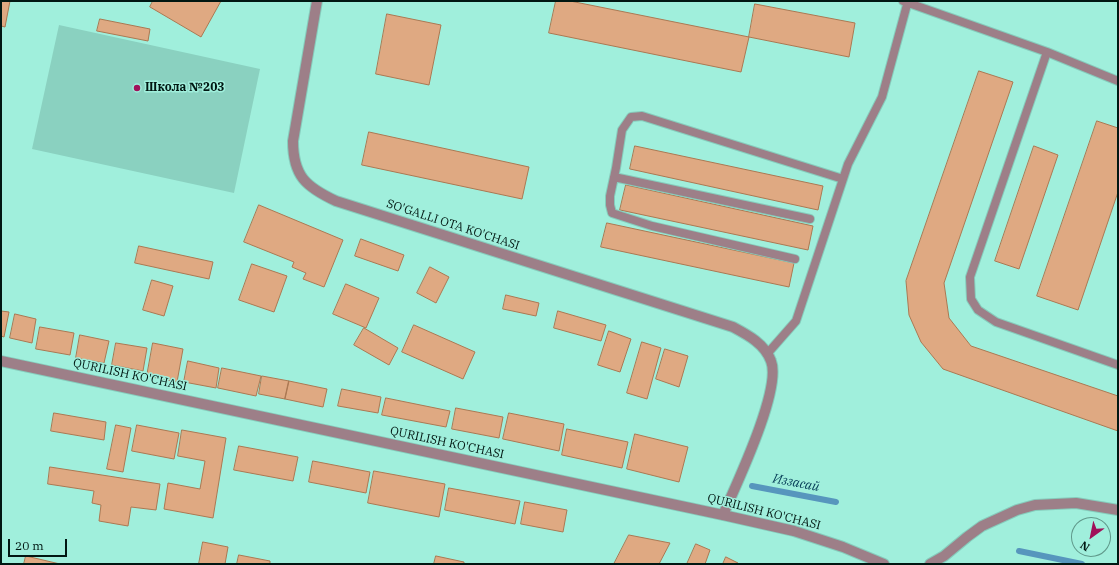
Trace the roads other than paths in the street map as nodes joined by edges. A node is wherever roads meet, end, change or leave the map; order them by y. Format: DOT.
graph roads {
  1 [pos="317,1"];
  2 [pos="906,1"];
  3 [pos="1047,52"];
  4 [pos="1118,81"];
  5 [pos="614,177"];
  6 [pos="843,179"];
  7 [pos="810,219"];
  8 [pos="795,259"];
  9 [pos="767,354"];
  10 [pos="1,361"];
  11 [pos="1118,365"];
  12 [pos="1118,510"];
  13 [pos="723,515"];
  14 [pos="884,564"];
  15 [pos="930,564"];
  1 -- 9 [label="street, SO'GALLI OTA KO'CHASI"];
  2 -- 3 [label="lane"];
  2 -- 6 [label="lane"];
  3 -- 4 [label="lane"];
  3 -- 11 [label="lane"];
  5 -- 6 [label="lane"];
  5 -- 7 [label="lane"];
  5 -- 8 [label="lane"];
  6 -- 9 [label="lane"];
  9 -- 13 [label="street"];
  10 -- 13 [label="street, QURILISH KO'CHASI"];
  12 -- 15 [label="street"];
  13 -- 14 [label="street, QURILISH KO'CHASI"];
}
